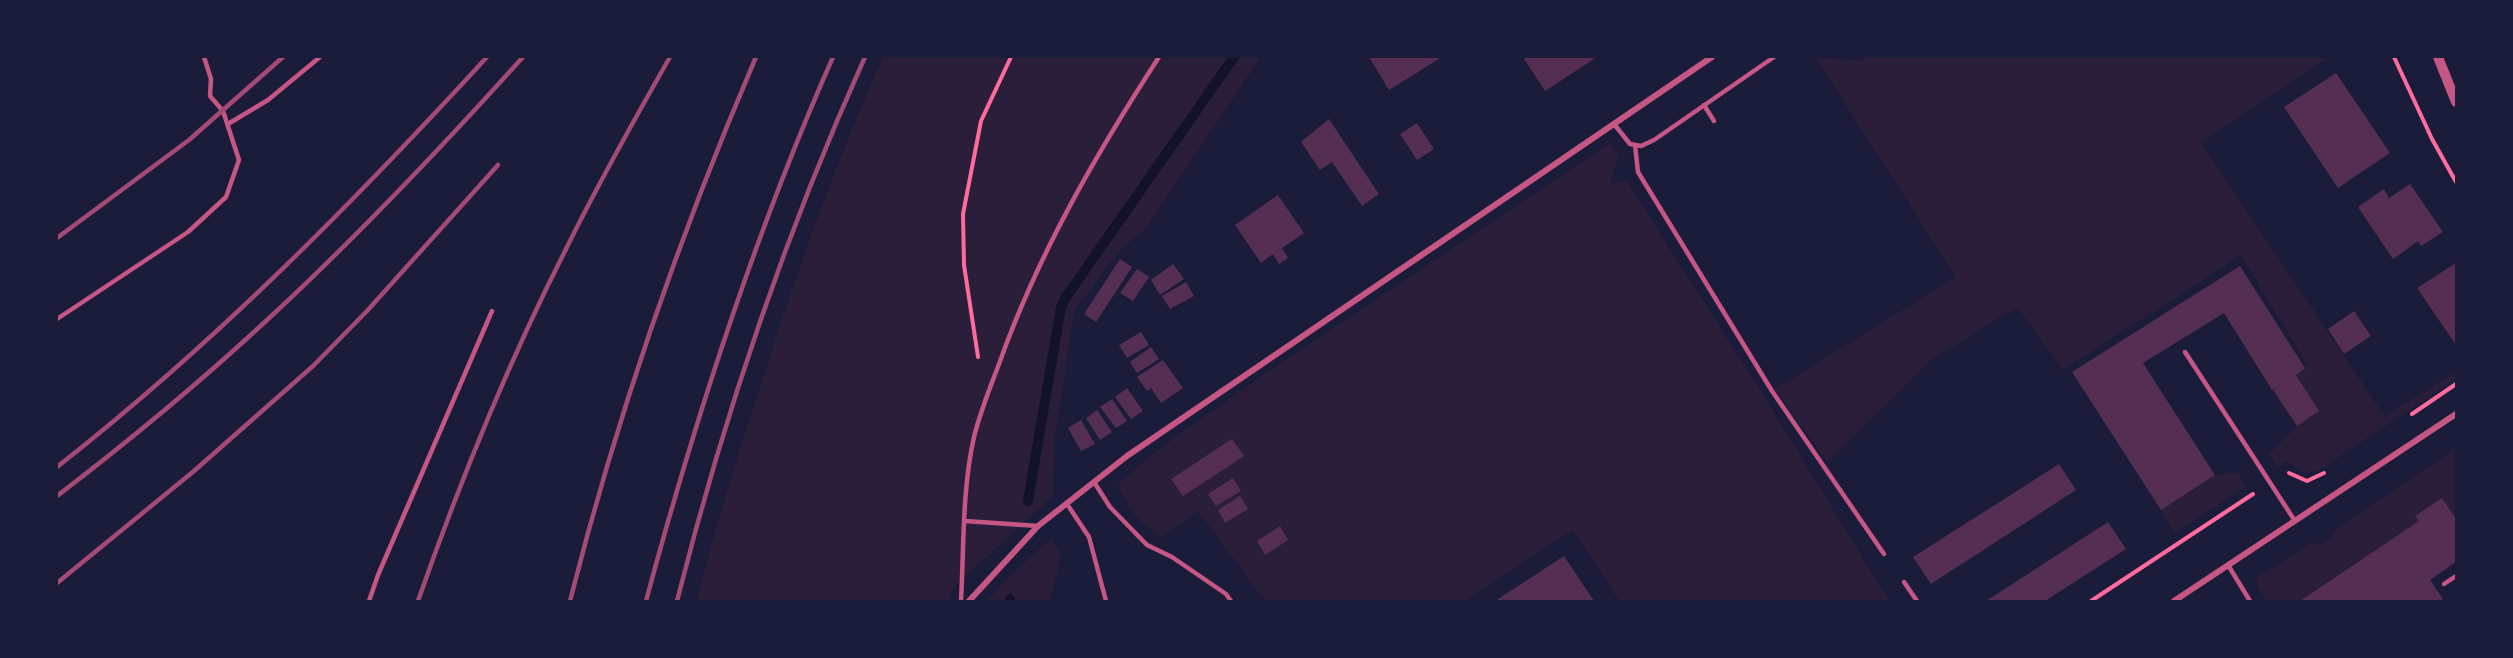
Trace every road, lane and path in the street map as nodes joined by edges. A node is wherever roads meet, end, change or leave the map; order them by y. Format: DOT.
graph roads {
  1 [pos="204,57"];
  2 [pos="320,57"];
  3 [pos="1011,57"];
  4 [pos="1159,57"];
  5 [pos="1712,57"];
  6 [pos="1774,57"];
  7 [pos="2394,57"];
  8 [pos="2438,57"];
  9 [pos="2456,102"];
  10 [pos="1704,105"];
  11 [pos="1714,121"];
  12 [pos="228,124"];
  13 [pos="1614,124"];
  14 [pos="1635,145"];
  15 [pos="2456,182"];
  16 [pos="492,311"];
  17 [pos="57,319"];
  18 [pos="2185,351"];
  19 [pos="986,399"];
  20 [pos="2456,414"];
  21 [pos="1094,482"];
  22 [pos="1067,504"];
  23 [pos="965,521"];
  24 [pos="2295,521"];
  25 [pos="1038,526"];
  26 [pos="1884,554"];
  27 [pos="2228,565"];
  28 [pos="2456,576"];
  29 [pos="1904,582"];
  30 [pos="2444,584"];
  31 [pos="369,601"];
  32 [pos="961,601"];
  33 [pos="969,601"];
  34 [pos="1106,601"];
  35 [pos="1231,601"];
  36 [pos="1917,601"];
  37 [pos="2174,601"];
  38 [pos="2250,601"];
  1 -- 12 [label="lane"];
  2 -- 12 [label="lane"];
  3 -- 19 [label="path"];
  4 -- 19 [label="lane"];
  5 -- 13 [label="street"];
  6 -- 10 [label="lane"];
  7 -- 15 [label="path"];
  8 -- 9 [label="street"];
  10 -- 11 [label="lane"];
  10 -- 14 [label="lane"];
  12 -- 17 [label="lane"];
  13 -- 14 [label="lane"];
  13 -- 21 [label="street"];
  14 -- 26 [label="lane"];
  16 -- 31 [label="lane"];
  18 -- 24 [label="lane"];
  19 -- 23 [label="lane"];
  20 -- 24 [label="street"];
  21 -- 22 [label="street"];
  21 -- 35 [label="lane"];
  22 -- 25 [label="street"];
  22 -- 34 [label="lane"];
  23 -- 25 [label="lane"];
  23 -- 32 [label="lane"];
  24 -- 27 [label="street"];
  25 -- 33 [label="street"];
  27 -- 37 [label="street"];
  27 -- 38 [label="lane"];
  28 -- 30 [label="lane"];
  29 -- 36 [label="lane"];
}
